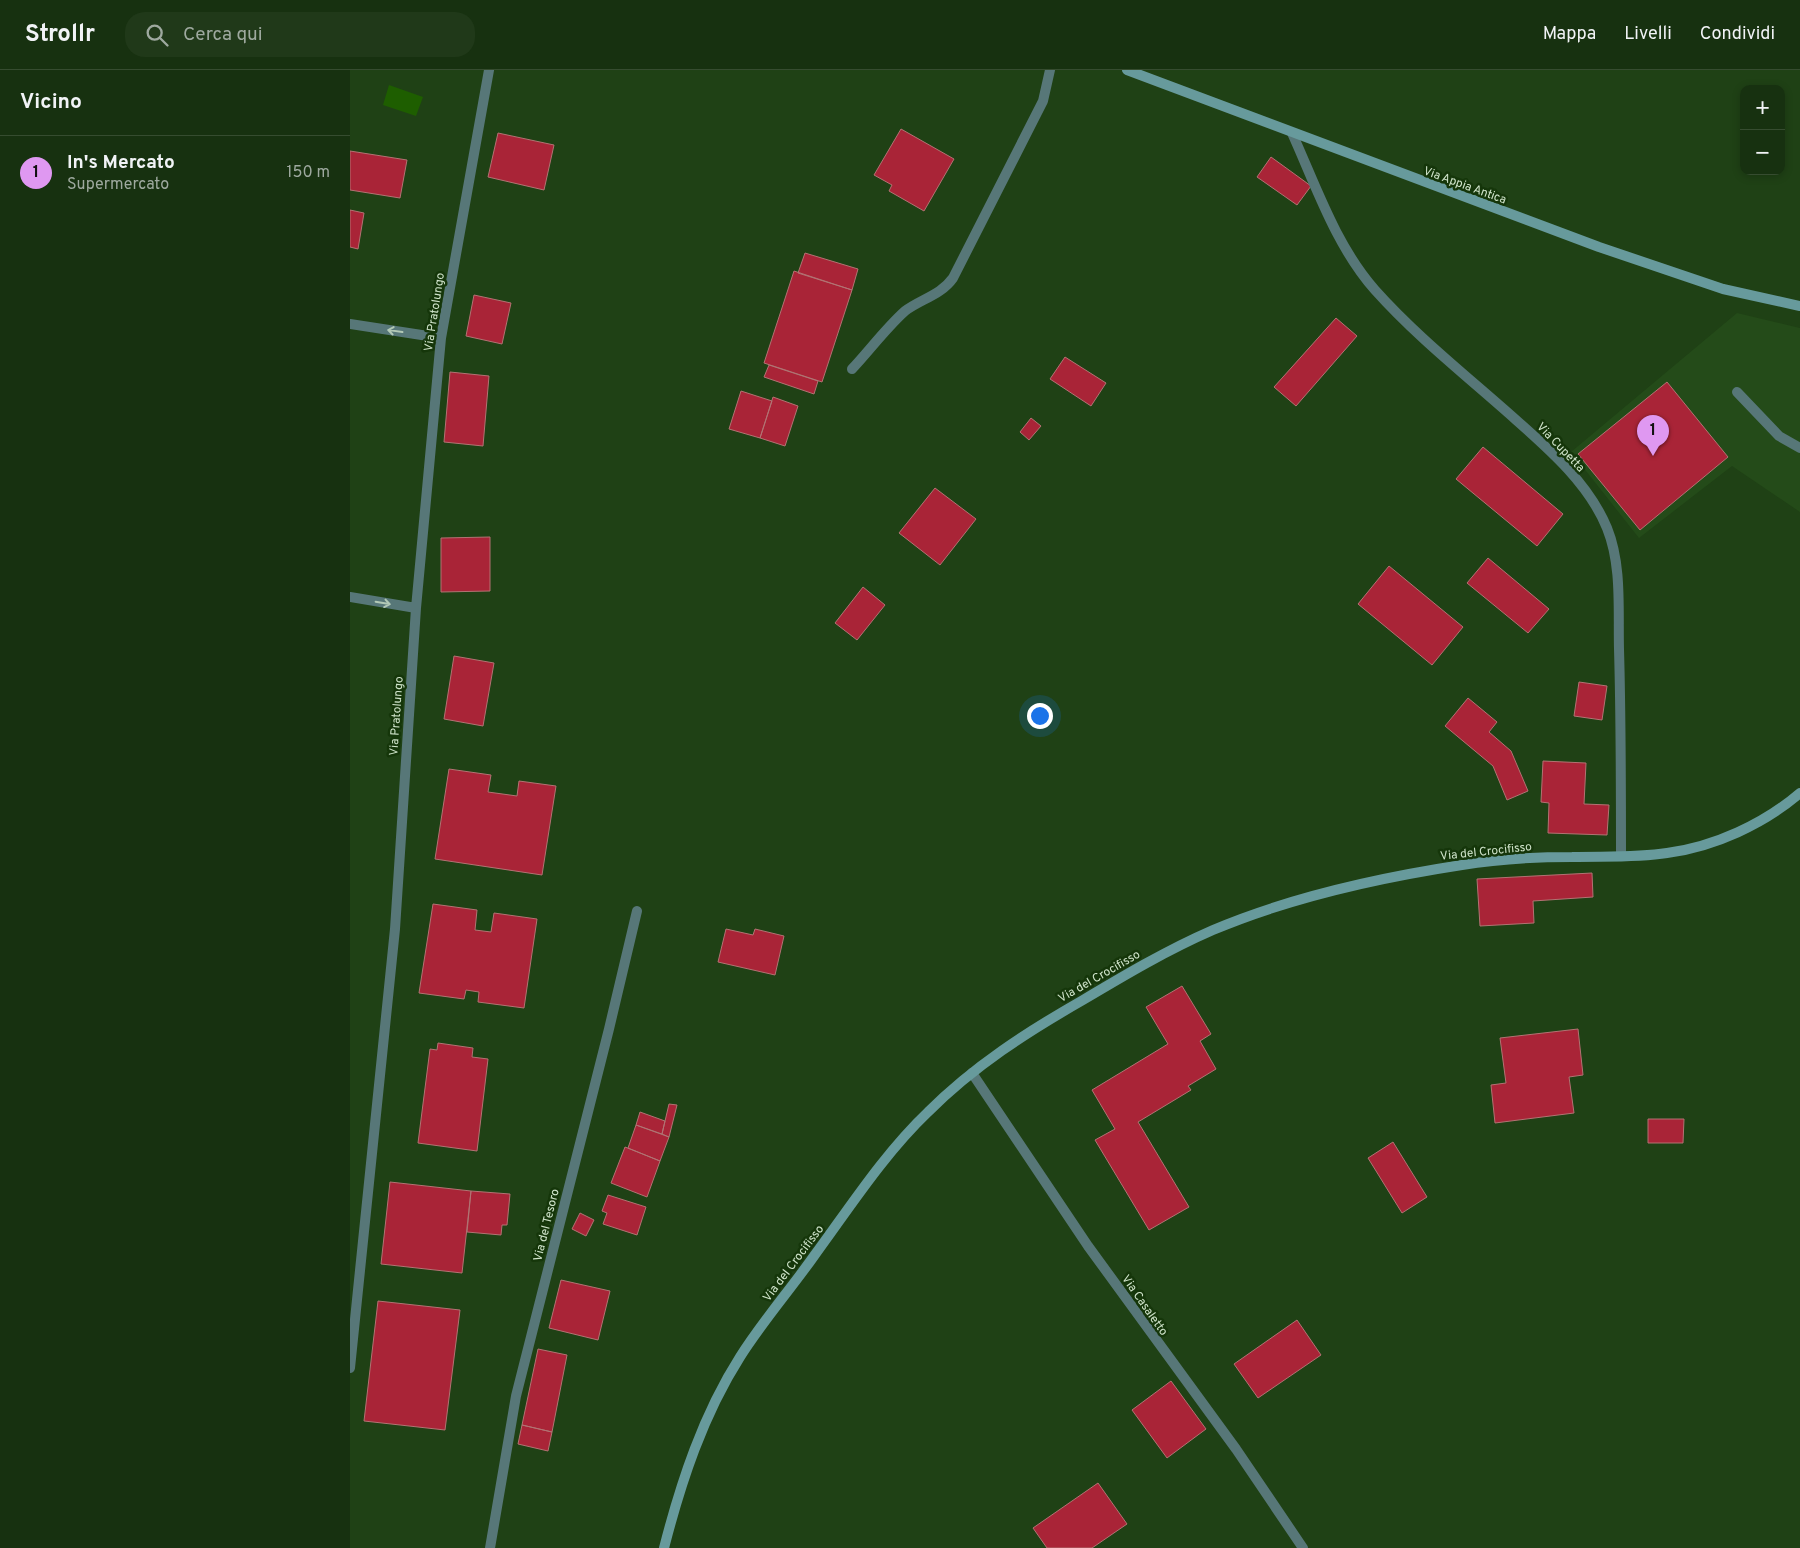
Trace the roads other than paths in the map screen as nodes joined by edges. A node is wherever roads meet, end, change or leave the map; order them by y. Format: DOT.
graph roads {
  1 [pos="490,70"];
  2 [pos="1050,70"];
  3 [pos="1127,70"];
  4 [pos="1292,133"];
  5 [pos="1800,306"];
  6 [pos="350,324"];
  7 [pos="441,338"];
  8 [pos="852,369"];
  9 [pos="1737,392"];
  10 [pos="1800,448"];
  11 [pos="350,597"];
  12 [pos="416,608"];
  13 [pos="1800,793"];
  14 [pos="1621,856"];
  15 [pos="637,911"];
  16 [pos="972,1072"];
  17 [pos="350,1362"];
  18 [pos="490,1548"];
  19 [pos="664,1548"];
  20 [pos="1303,1548"];
  1 -- 7 [label="street, Via Pratolungo"];
  2 -- 8 [label="street"];
  3 -- 4 [label="street, Via Appia Antica"];
  4 -- 5 [label="street, Via Appia Antica"];
  4 -- 14 [label="street, Via Cupetta"];
  7 -- 6 [label="street, one-way"];
  7 -- 12 [label="street, Via Pratolungo"];
  9 -- 10 [label="street"];
  11 -- 12 [label="street, one-way"];
  12 -- 17 [label="street, Via Pratolungo"];
  13 -- 14 [label="street, Via del Crocifisso"];
  14 -- 16 [label="street, Via del Crocifisso"];
  15 -- 18 [label="street, Via del Tesoro"];
  16 -- 19 [label="street, Via del Crocifisso"];
  16 -- 20 [label="street, Via Casaletto"];
}
